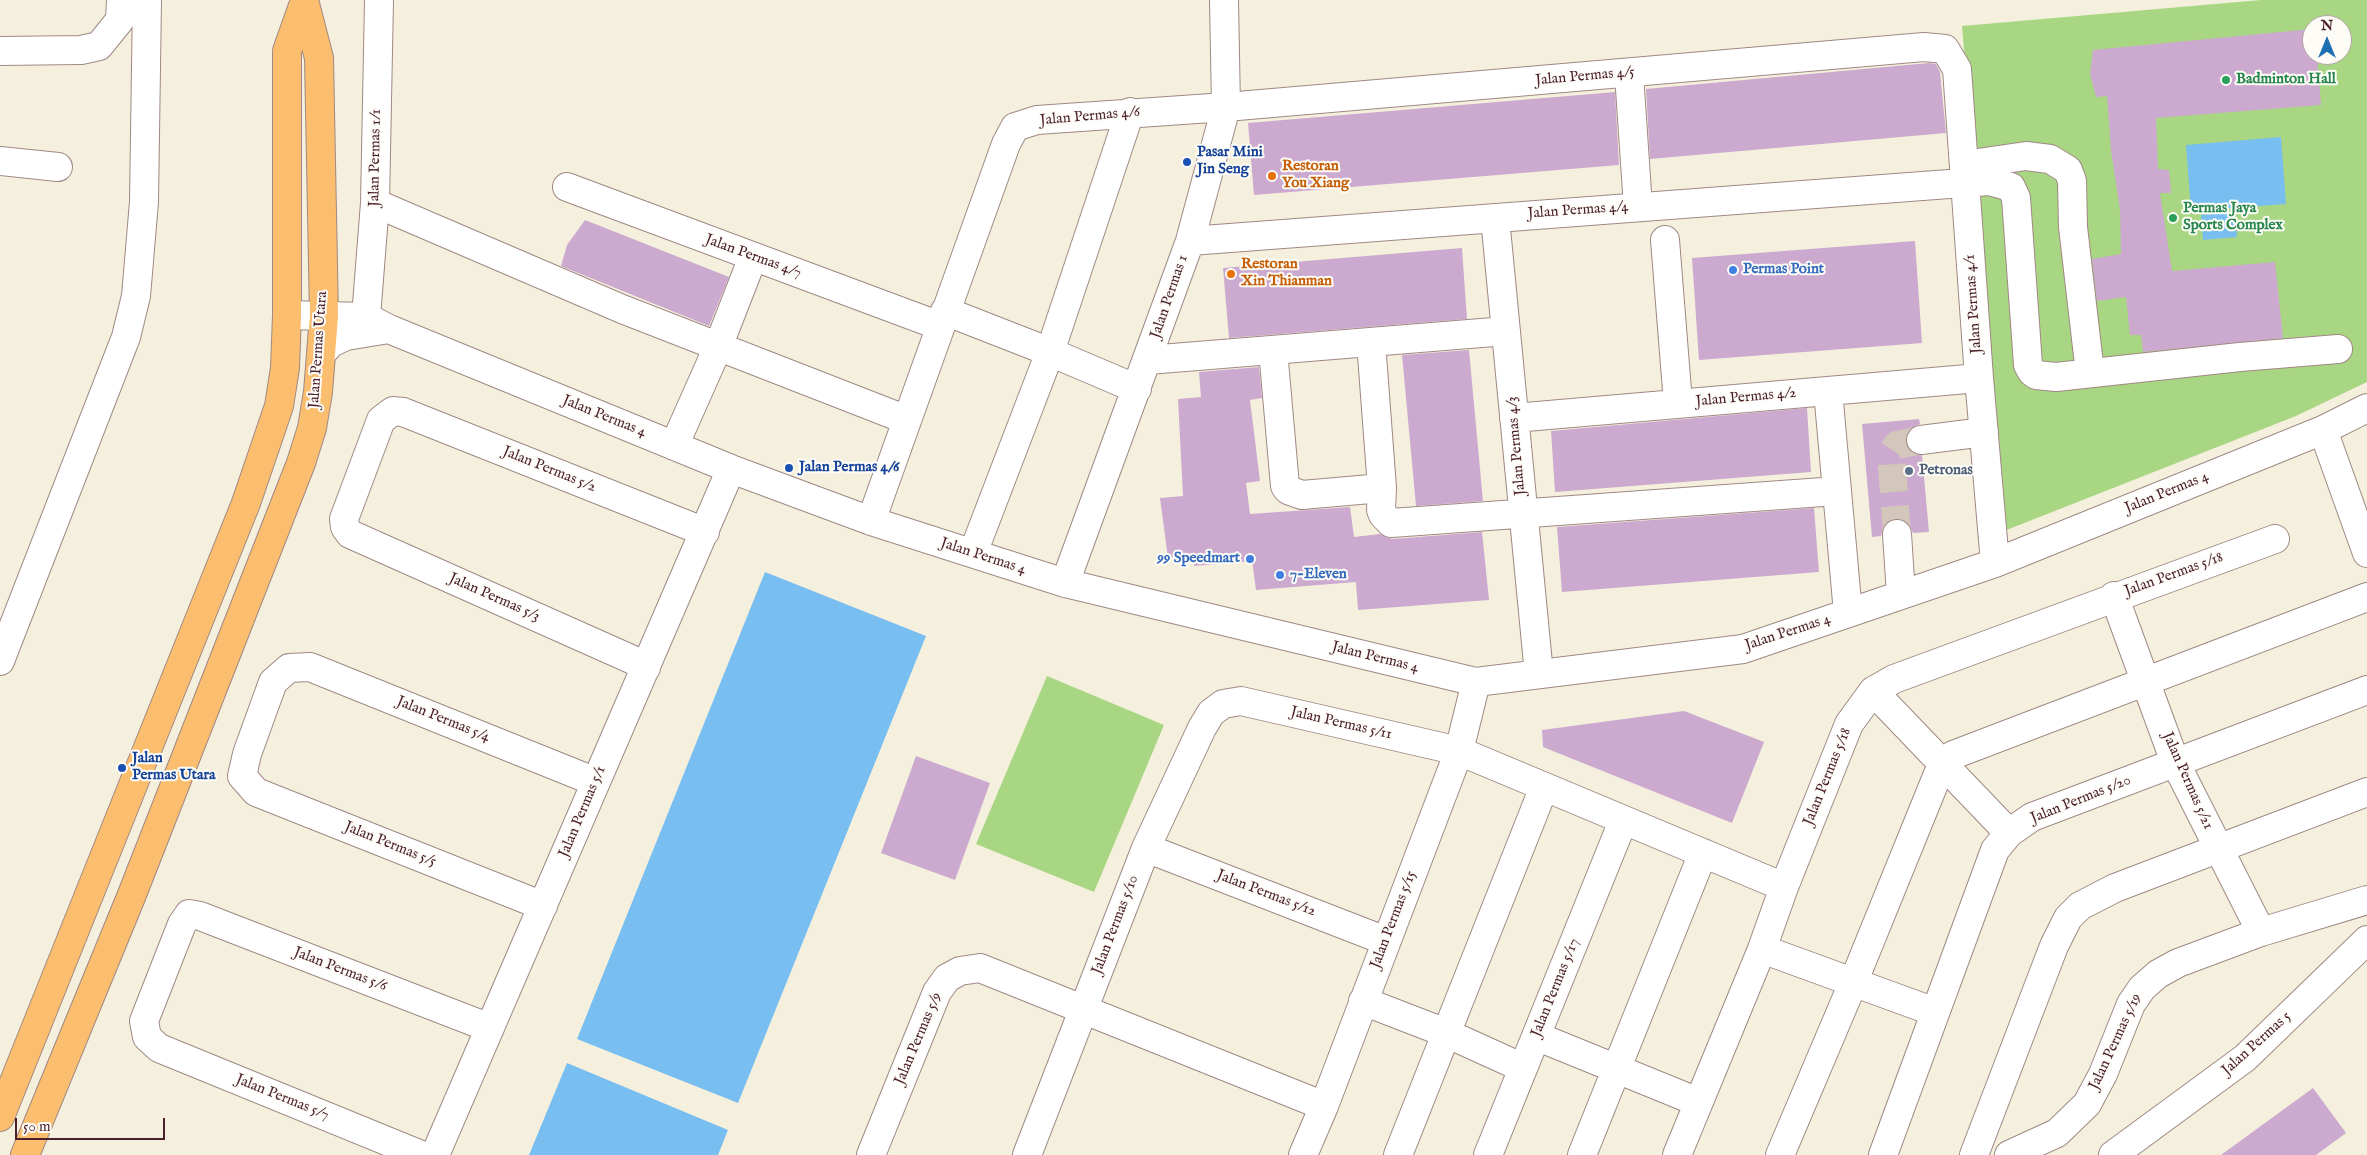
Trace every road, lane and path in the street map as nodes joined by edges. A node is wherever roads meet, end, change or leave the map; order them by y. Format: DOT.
graph roads {
  1 [pos="121,0"];
  2 [pos="147,0"];
  3 [pos="379,0"];
  4 [pos="1224,0"];
  5 [pos="304,1"];
  6 [pos="1944,49"];
  7 [pos="0,51"];
  8 [pos="1628,74"];
  9 [pos="1226,107"];
  10 [pos="1130,112"];
  11 [pos="0,161"];
  12 [pos="58,167"];
  13 [pos="1965,174"];
  14 [pos="566,187"];
  15 [pos="375,203"];
  16 [pos="1638,207"];
  17 [pos="1496,218"];
  18 [pos="1665,240"];
  19 [pos="1190,241"];
  20 [pos="753,257"];
  21 [pos="287,315"];
  22 [pos="324,316"];
  23 [pos="943,319"];
  24 [pos="378,323"];
  25 [pos="1506,331"];
  26 [pos="1372,342"];
  27 [pos="718,346"];
  28 [pos="2338,349"];
  29 [pos="1273,350"];
  30 [pos="1050,352"];
  31 [pos="322,353"];
  32 [pos="1148,360"];
  33 [pos="2090,373"];
  34 [pos="1979,378"];
  35 [pos="1137,389"];
  36 [pos="1828,391"];
  37 [pos="1678,404"];
  38 [pos="2367,408"];
  39 [pos="393,411"];
  40 [pos="1514,418"];
  41 [pos="907,420"];
  42 [pos="2322,430"];
  43 [pos="1984,432"];
  44 [pos="1921,440"];
  45 [pos="674,446"];
  46 [pos="731,469"];
  47 [pos="1382,488"];
  48 [pos="1837,491"];
  49 [pos="1524,515"];
  50 [pos="871,521"];
  51 [pos="705,532"];
  52 [pos="1897,534"];
  53 [pos="2275,539"];
  54 [pos="2367,552"];
  55 [pos="973,553"];
  56 [pos="1996,563"];
  57 [pos="1065,583"];
  58 [pos="1901,595"];
  59 [pos="2114,596"];
  60 [pos="2367,597"];
  61 [pos="1848,613"];
  62 [pos="0,661"];
  63 [pos="289,668"];
  64 [pos="646,668"];
  65 [pos="1539,674"];
  66 [pos="1476,682"];
  67 [pos="2146,682"];
  68 [pos="2367,690"];
  69 [pos="1873,691"];
  70 [pos="1223,704"];
  71 [pos="1459,752"];
  72 [pos="2175,762"];
  73 [pos="1945,765"];
  74 [pos="596,782"];
  75 [pos="1544,787"];
  76 [pos="2367,792"];
  77 [pos="1623,821"];
  78 [pos="2008,833"];
  79 [pos="1146,848"];
  80 [pos="2217,848"];
  81 [pos="1703,853"];
  82 [pos="1784,887"];
  83 [pos="2367,900"];
  84 [pos="543,906"];
  85 [pos="2261,932"];
  86 [pos="2367,940"];
  87 [pos="1386,941"];
  88 [pos="1762,949"];
  89 [pos="1853,982"];
  90 [pos="1364,1001"];
  91 [pos="1084,1009"];
  92 [pos="1936,1012"];
  93 [pos="490,1028"];
  94 [pos="1446,1033"];
  95 [pos="1536,1036"];
  96 [pos="147,1037"];
  97 [pos="1523,1068"];
  98 [pos="1618,1068"];
  99 [pos="1698,1102"];
  100 [pos="1324,1106"];
  101 [pos="0,1117"];
  102 [pos="25,1155"];
  103 [pos="421,1155"];
  104 [pos="435,1155"];
  105 [pos="871,1155"];
  106 [pos="1027,1155"];
  107 [pos="1303,1155"];
  108 [pos="1398,1155"];
  109 [pos="1488,1155"];
  110 [pos="1582,1155"];
  111 [pos="1677,1155"];
  112 [pos="1780,1155"];
  113 [pos="1883,1155"];
  114 [pos="1974,1155"];
  115 [pos="2010,1155"];
  116 [pos="2113,1155"];
  1 -- 7 [label="street"];
  2 -- 62 [label="street"];
  3 -- 15 [label="street, Jalan Permas 1/1"];
  4 -- 9 [label="street, Jalan Permas 1"];
  5 -- 21 [label="main road, Jalan Permas Utara"];
  5 -- 22 [label="main road, Jalan Permas Utara"];
  6 -- 8 [label="street, Jalan Permas 4/5"];
  6 -- 13 [label="street, Jalan Permas 4/1"];
  8 -- 9 [label="street, Jalan Permas 4/5"];
  8 -- 16 [label="street"];
  9 -- 10 [label="street, Jalan Permas 4/6"];
  9 -- 19 [label="street, Jalan Permas 1"];
  10 -- 23 [label="street, Jalan Permas 4/6"];
  10 -- 30 [label="street"];
  11 -- 12 [label="street"];
  13 -- 16 [label="street, Jalan Permas 4/4"];
  13 -- 33 [label="street"];
  13 -- 33 [label="street"];
  13 -- 34 [label="street, Jalan Permas 4/1"];
  14 -- 20 [label="street, Jalan Permas 4/7"];
  15 -- 24 [label="street, Jalan Permas 1/1"];
  15 -- 27 [label="street"];
  16 -- 17 [label="street, Jalan Permas 4/4"];
  17 -- 19 [label="street, Jalan Permas 4/4"];
  17 -- 25 [label="street, Jalan Permas 4/3"];
  18 -- 37 [label="street"];
  19 -- 32 [label="street, Jalan Permas 1"];
  20 -- 23 [label="street, Jalan Permas 4/7"];
  20 -- 27 [label="street"];
  21 -- 22 [label="street, Jalan Permas 4"];
  21 -- 101 [label="main road, Jalan Permas Utara"];
  22 -- 24 [label="street, Jalan Permas 4"];
  22 -- 31 [label="main road, Jalan Permas Utara"];
  23 -- 30 [label="street, Jalan Permas 4/7"];
  23 -- 41 [label="street, Jalan Permas 4/6"];
  24 -- 31 [label="street"];
  24 -- 45 [label="street, Jalan Permas 4"];
  25 -- 26 [label="street"];
  25 -- 40 [label="street, Jalan Permas 4/3"];
  26 -- 29 [label="street"];
  26 -- 47 [label="street"];
  27 -- 41 [label="street"];
  27 -- 45 [label="street"];
  28 -- 33 [label="street"];
  29 -- 32 [label="street"];
  29 -- 47 [label="street"];
  30 -- 35 [label="street, Jalan Permas 4/7"];
  30 -- 55 [label="street"];
  31 -- 102 [label="main road, Jalan Permas Utara"];
  32 -- 35 [label="street, Jalan Permas 1"];
  34 -- 36 [label="street, Jalan Permas 4/2"];
  34 -- 43 [label="street, Jalan Permas 4/1"];
  35 -- 57 [label="street, Jalan Permas 1"];
  36 -- 37 [label="street, Jalan Permas 4/2"];
  36 -- 48 [label="street"];
  37 -- 40 [label="street, Jalan Permas 4/2"];
  38 -- 42 [label="street, Jalan Permas 4"];
  39 -- 51 [label="street, Jalan Permas 5/2"];
  39 -- 64 [label="street, Jalan Permas 5/3"];
  40 -- 49 [label="street, Jalan Permas 4/3"];
  41 -- 50 [label="street, Jalan Permas 4/6"];
  42 -- 54 [label="street"];
  42 -- 56 [label="street, Jalan Permas 4"];
  43 -- 44 [label="street"];
  43 -- 56 [label="street, Jalan Permas 4/1"];
  45 -- 46 [label="street, Jalan Permas 4"];
  46 -- 50 [label="street, Jalan Permas 4"];
  46 -- 51 [label="street, Jalan Permas 5/1"];
  47 -- 49 [label="street"];
  48 -- 49 [label="street"];
  48 -- 61 [label="street"];
  49 -- 65 [label="street, Jalan Permas 4/3"];
  50 -- 55 [label="street, Jalan Permas 4"];
  51 -- 64 [label="street, Jalan Permas 5/1"];
  52 -- 58 [label="street"];
  53 -- 59 [label="street, Jalan Permas 5/18"];
  55 -- 57 [label="street, Jalan Permas 4"];
  56 -- 58 [label="street, Jalan Permas 4"];
  57 -- 66 [label="street, Jalan Permas 4"];
  58 -- 61 [label="street, Jalan Permas 4"];
  59 -- 67 [label="street, Jalan Permas 5/21"];
  59 -- 69 [label="street, Jalan Permas 5/18"];
  60 -- 67 [label="street"];
  61 -- 65 [label="street, Jalan Permas 4"];
  63 -- 74 [label="street, Jalan Permas 5/4"];
  63 -- 84 [label="street, Jalan Permas 5/5"];
  64 -- 74 [label="street, Jalan Permas 5/1"];
  65 -- 66 [label="street, Jalan Permas 4"];
  66 -- 71 [label="street, Jalan Permas 5/15"];
  67 -- 72 [label="street, Jalan Permas 5/21"];
  67 -- 73 [label="street"];
  68 -- 72 [label="street, Jalan Permas 5/20"];
  69 -- 73 [label="street"];
  69 -- 82 [label="street, Jalan Permas 5/18"];
  70 -- 71 [label="street, Jalan Permas 5/11"];
  70 -- 79 [label="street, Jalan Permas 5/10"];
  71 -- 75 [label="street, Jalan Permas 5/11"];
  71 -- 87 [label="street, Jalan Permas 5/15"];
  72 -- 78 [label="street, Jalan Permas 5/20"];
  72 -- 80 [label="street, Jalan Permas 5/21"];
  73 -- 78 [label="street"];
  73 -- 89 [label="street"];
  74 -- 84 [label="street, Jalan Permas 5/1"];
  75 -- 77 [label="street, Jalan Permas 5/11"];
  75 -- 94 [label="street"];
  76 -- 80 [label="street"];
  77 -- 81 [label="street, Jalan Permas 5/11"];
  77 -- 95 [label="street, Jalan Permas 5/17"];
  78 -- 92 [label="street, Jalan Permas 5/20"];
  79 -- 87 [label="street, Jalan Permas 5/12"];
  79 -- 91 [label="street, Jalan Permas 5/10"];
  80 -- 85 [label="street, Jalan Permas 5/21"];
  80 -- 114 [label="street"];
  81 -- 82 [label="street, Jalan Permas 5/11"];
  81 -- 98 [label="street"];
  82 -- 88 [label="street, Jalan Permas 5/18"];
  83 -- 85 [label="street, Jalan Permas 5/19"];
  84 -- 93 [label="street, Jalan Permas 5/1"];
  85 -- 115 [label="street, Jalan Permas 5/19"];
  86 -- 116 [label="street, Jalan Permas 5"];
  87 -- 90 [label="street, Jalan Permas 5/15"];
  88 -- 89 [label="street"];
  88 -- 99 [label="street, Jalan Permas 5/18"];
  89 -- 92 [label="street"];
  89 -- 112 [label="street"];
  90 -- 94 [label="street"];
  90 -- 100 [label="street, Jalan Permas 5/15"];
  91 -- 100 [label="street, Jalan Permas 5/9"];
  91 -- 105 [label="street, Jalan Permas 5/9"];
  91 -- 106 [label="street, Jalan Permas 5/10"];
  92 -- 113 [label="street, Jalan Permas 5/20"];
  93 -- 96 [label="street, Jalan Permas 5/6"];
  93 -- 104 [label="street, Jalan Permas 5/1"];
  94 -- 97 [label="street"];
  94 -- 108 [label="street"];
  95 -- 97 [label="street, Jalan Permas 5/17"];
  95 -- 98 [label="street"];
  96 -- 103 [label="street, Jalan Permas 5/7"];
  97 -- 109 [label="street, Jalan Permas 5/17"];
  98 -- 99 [label="street"];
  98 -- 110 [label="street"];
  99 -- 111 [label="street, Jalan Permas 5/18"];
  100 -- 107 [label="street, Jalan Permas 5/15"];
}
